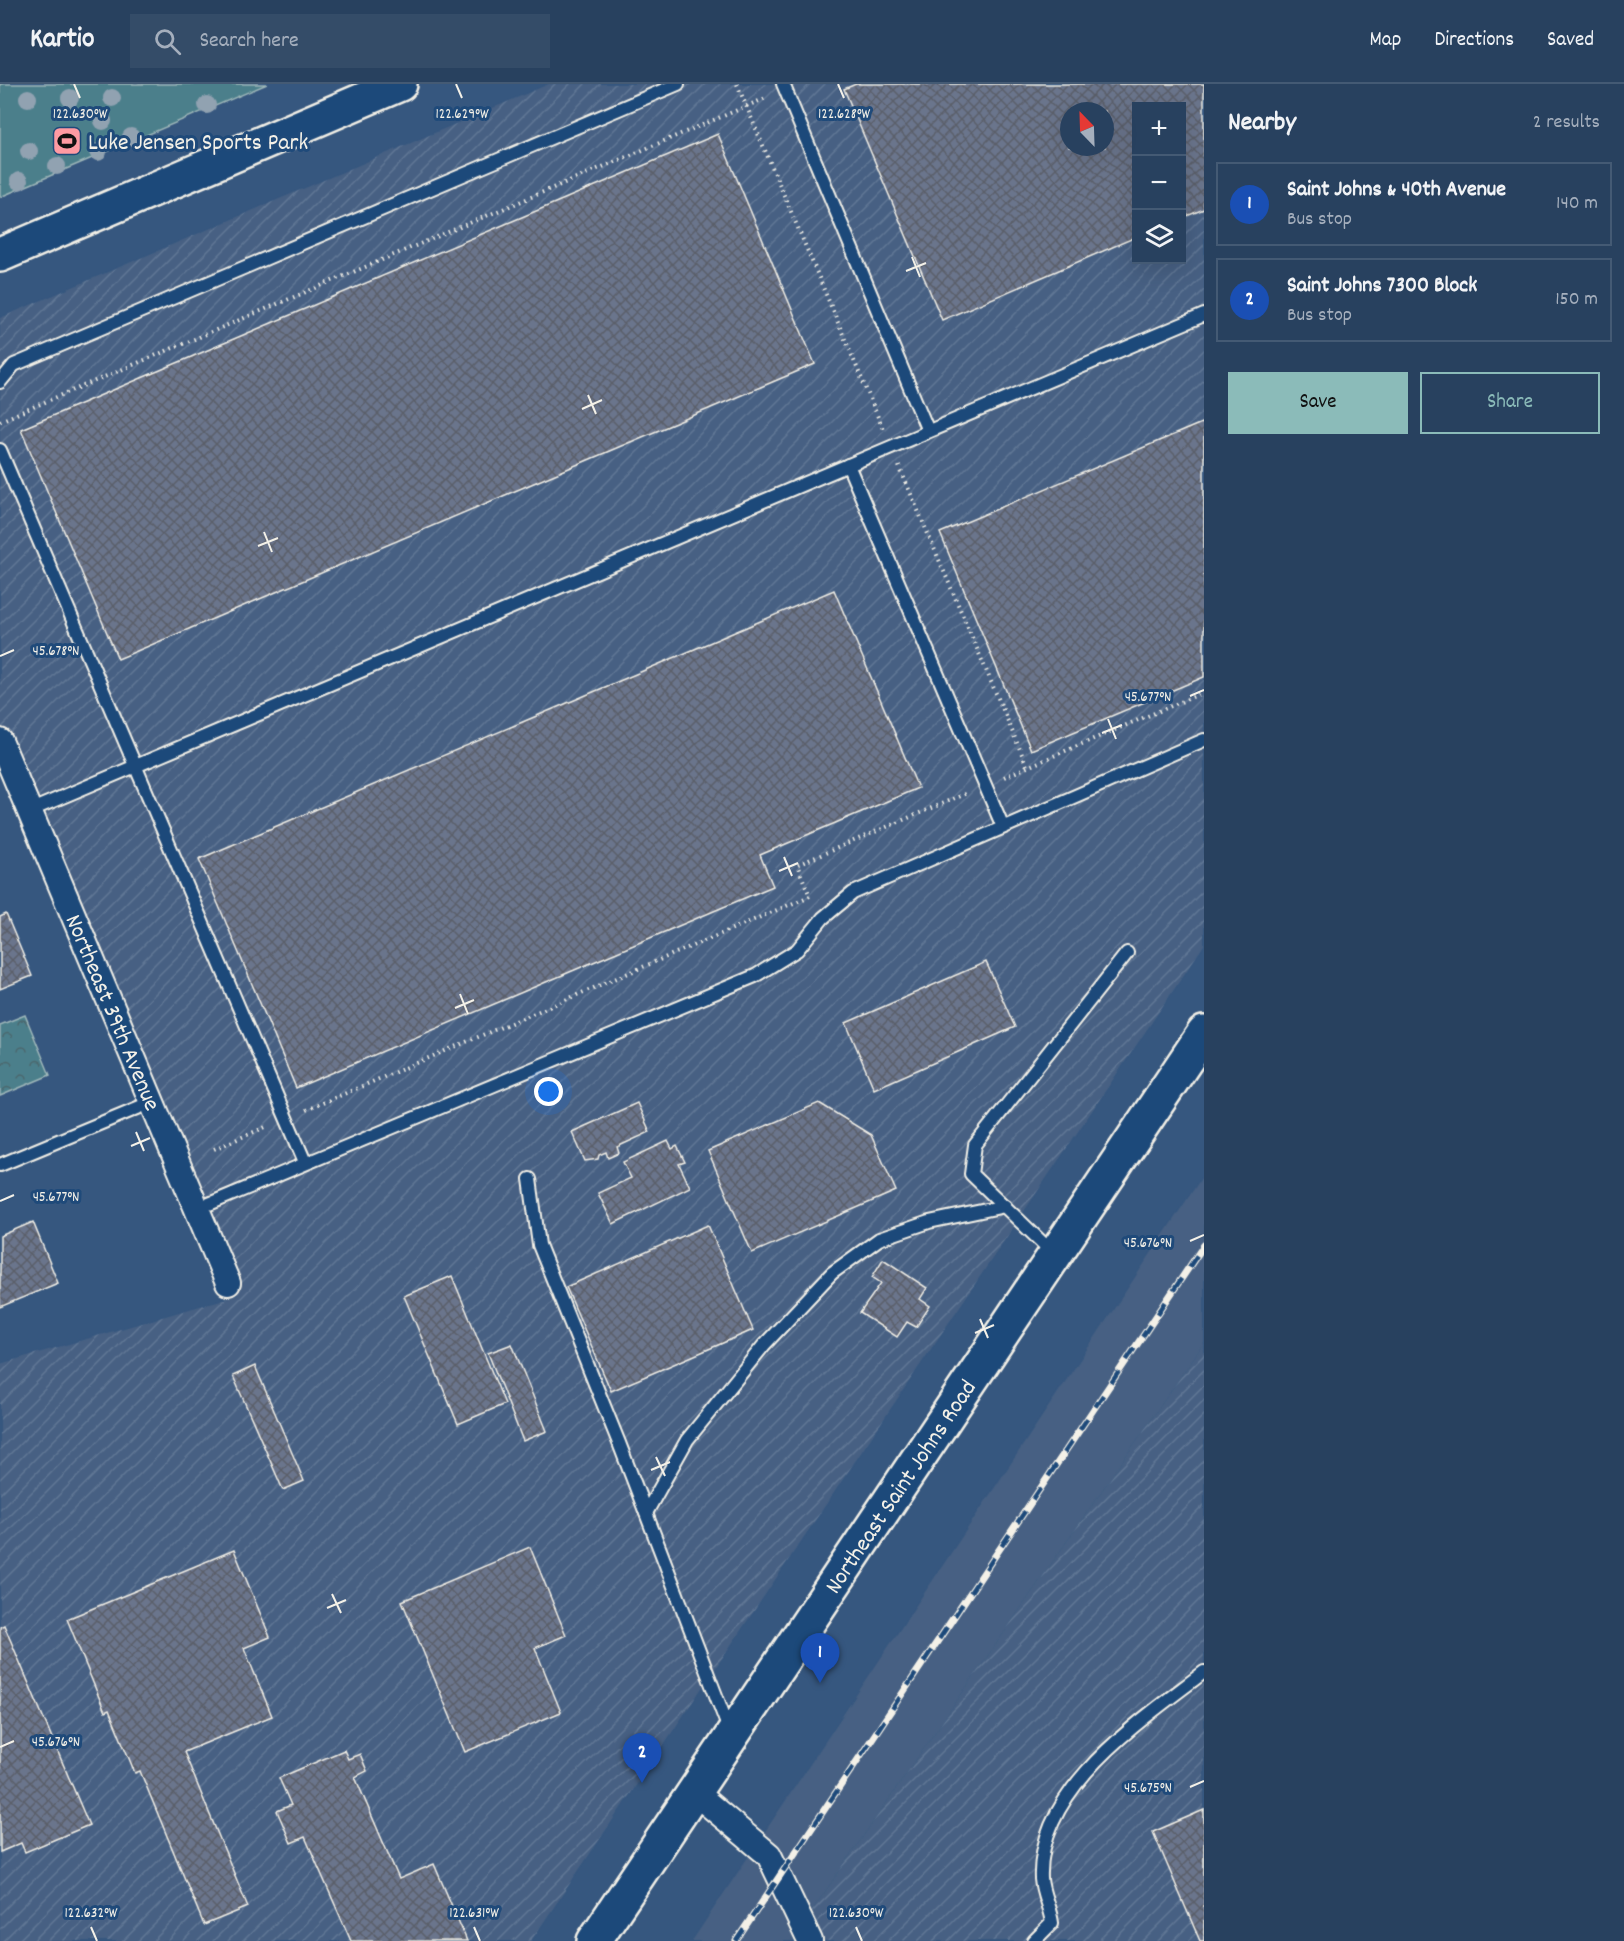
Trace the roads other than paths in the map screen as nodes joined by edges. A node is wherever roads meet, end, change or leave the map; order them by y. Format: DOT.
graph roads {
  1 [pos="400,84"];
  2 [pos="678,84"];
  3 [pos="784,87"];
  4 [pos="0,255"];
  5 [pos="1204,315"];
  6 [pos="0,382"];
  7 [pos="928,431"];
  8 [pos="0,450"];
  9 [pos="848,465"];
  10 [pos="1204,740"];
  11 [pos="0,741"];
  12 [pos="135,766"];
  13 [pos="29,811"];
  14 [pos="1004,827"];
  15 [pos="1127,953"];
  16 [pos="1204,1033"];
  17 [pos="152,1102"];
  18 [pos="305,1162"];
  19 [pos="0,1165"];
  20 [pos="530,1179"];
  21 [pos="1005,1206"];
  22 [pos="197,1209"];
  23 [pos="1055,1255"];
  24 [pos="228,1282"];
  25 [pos="646,1513"];
  26 [pos="1204,1672"];
  27 [pos="731,1737"];
  28 [pos="694,1792"];
  29 [pos="594,1941"];
  30 [pos="810,1941"];
  31 [pos="1035,1941"];
  1 -- 4 [label="main road"];
  2 -- 6 [label="lane"];
  3 -- 7 [label="lane"];
  5 -- 7 [label="lane"];
  7 -- 9 [label="lane"];
  8 -- 12 [label="lane"];
  9 -- 12 [label="lane"];
  9 -- 14 [label="lane"];
  10 -- 14 [label="lane"];
  11 -- 13 [label="street, Northeast 39th Avenue"];
  12 -- 13 [label="lane"];
  12 -- 18 [label="lane"];
  13 -- 17 [label="street, Northeast 39th Avenue"];
  14 -- 18 [label="lane"];
  15 -- 21 [label="lane"];
  16 -- 23 [label="main road, Northeast Saint Johns Road"];
  17 -- 19 [label="lane"];
  17 -- 22 [label="street, Northeast 39th Avenue"];
  18 -- 22 [label="lane"];
  20 -- 25 [label="lane"];
  21 -- 23 [label="lane"];
  21 -- 25 [label="lane"];
  22 -- 24 [label="street, Northeast 39th Avenue"];
  23 -- 27 [label="main road, Northeast Saint Johns Road"];
  25 -- 27 [label="lane"];
  26 -- 31 [label="lane"];
  27 -- 28 [label="main road, Northeast Saint Johns Road"];
  28 -- 29 [label="main road, Northeast Saint Johns Road"];
  28 -- 30 [label="street"];
}
